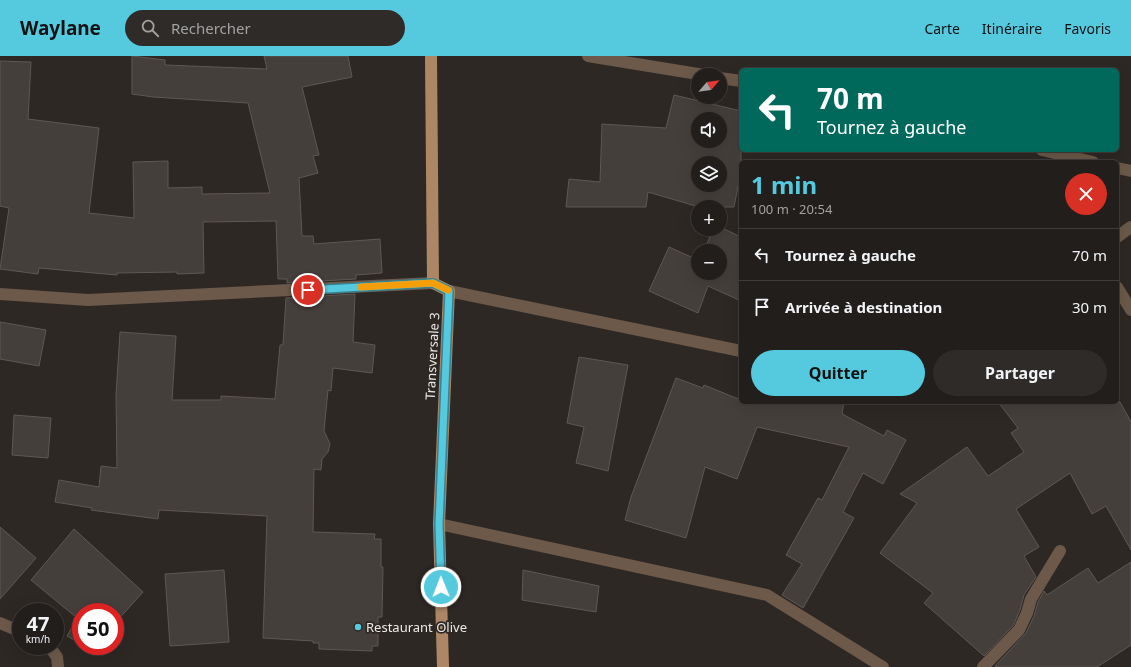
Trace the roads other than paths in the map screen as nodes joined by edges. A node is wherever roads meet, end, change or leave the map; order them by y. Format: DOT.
graph roads {
  1 [pos="431,56"];
  2 [pos="588,56"];
  3 [pos="691,73"];
  4 [pos="727,79"];
  5 [pos="739,81"];
  6 [pos="1050,152"];
  7 [pos="1084,160"];
  8 [pos="1119,168"];
  9 [pos="1131,171"];
  10 [pos="1131,228"];
  11 [pos="1119,236"];
  12 [pos="433,283"];
  13 [pos="1119,290"];
  14 [pos="449,291"];
  15 [pos="0,294"];
  16 [pos="1131,310"];
  17 [pos="739,351"];
  18 [pos="439,524"];
  19 [pos="1060,552"];
  20 [pos="0,623"];
  21 [pos="12,628"];
  22 [pos="56,655"];
  23 [pos="58,667"];
  24 [pos="443,667"];
  25 [pos="883,667"];
  26 [pos="983,667"];
  1 -- 12 [label="main road"];
  2 -- 3 [label="street"];
  4 -- 5 [label="street"];
  6 -- 7 [label="street"];
  8 -- 9 [label="street"];
  10 -- 11 [label="street"];
  12 -- 14 [label="main road"];
  12 -- 15 [label="street"];
  13 -- 16 [label="street"];
  14 -- 17 [label="street"];
  14 -- 18 [label="main road, Transversale 3"];
  18 -- 24 [label="main road, Transversale 3"];
  18 -- 25 [label="street"];
  19 -- 26 [label="street"];
  20 -- 21 [label="street"];
  22 -- 23 [label="street"];
}
